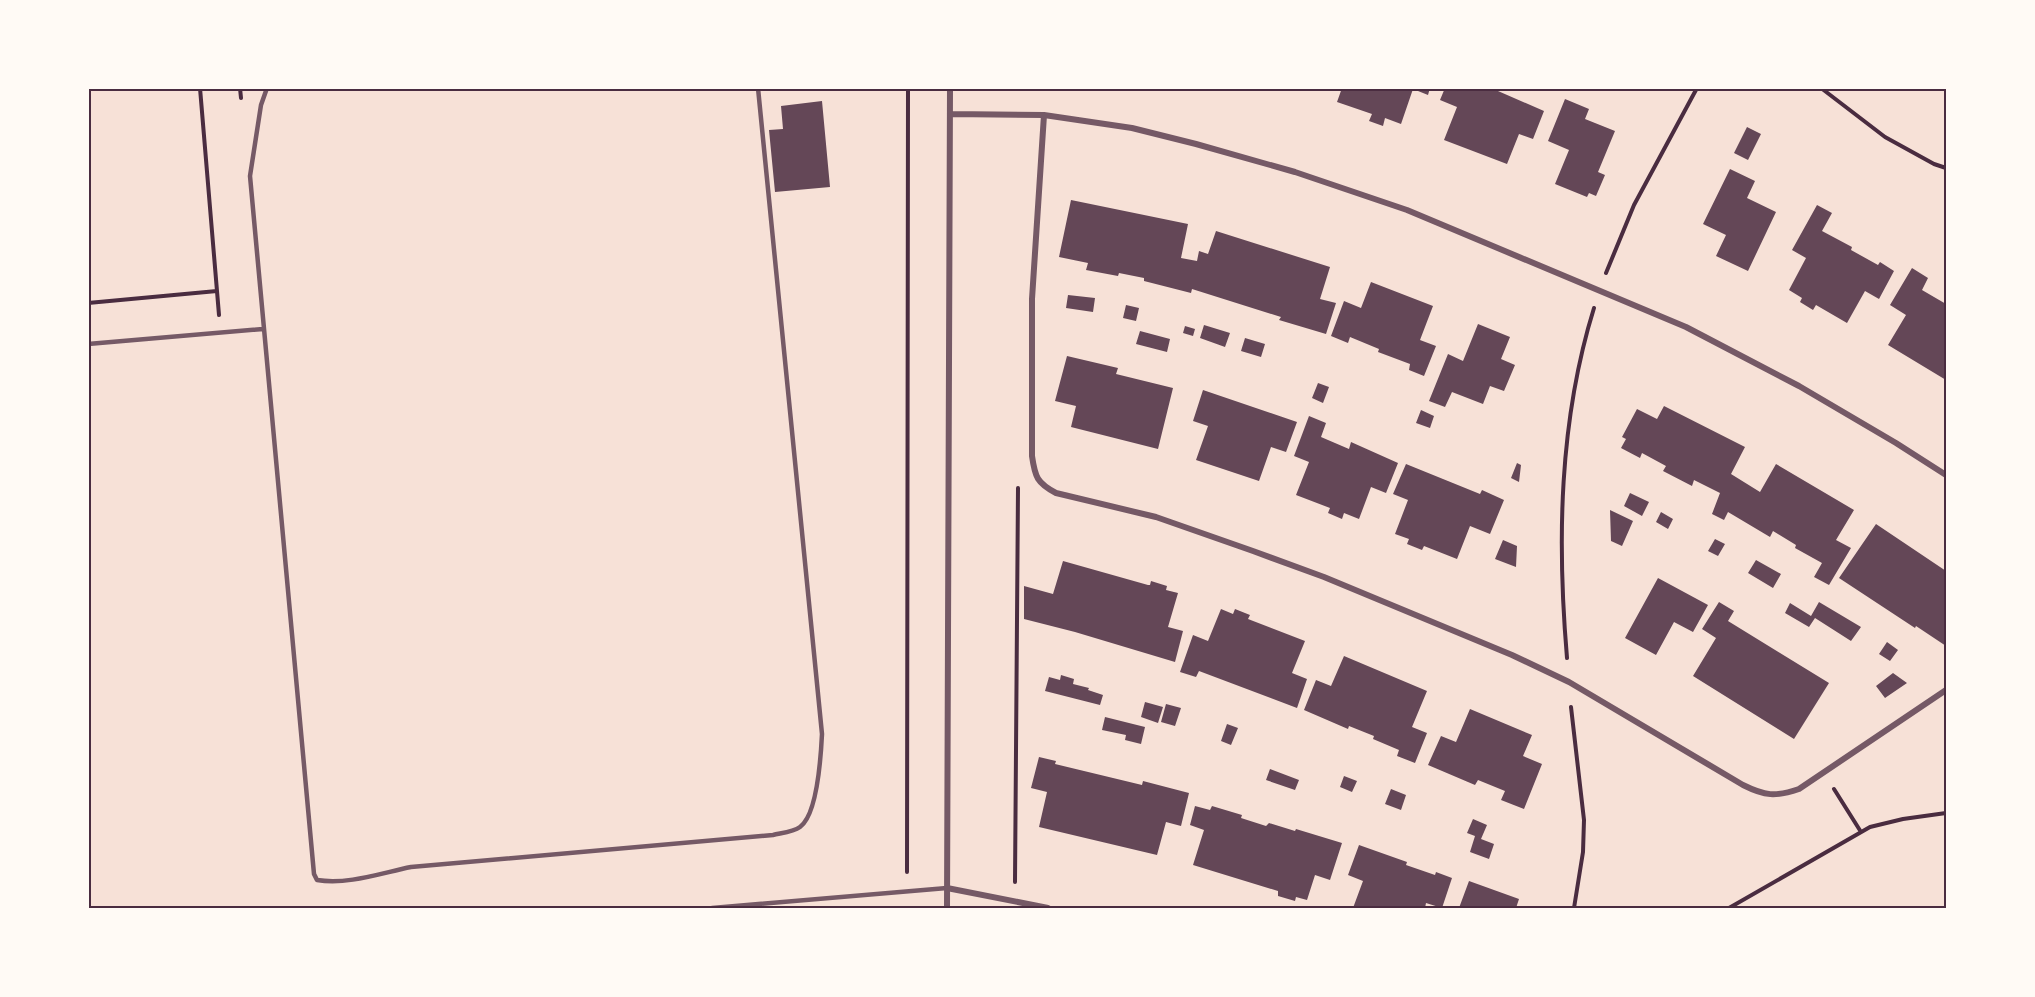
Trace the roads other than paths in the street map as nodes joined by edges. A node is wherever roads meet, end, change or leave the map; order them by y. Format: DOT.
graph roads {
  1 [pos="267,88"];
  2 [pos="758,88"];
  3 [pos="950,88"];
  4 [pos="950,114"];
  5 [pos="1044,115"];
  6 [pos="263,329"];
  7 [pos="88,344"];
  8 [pos="1947,475"];
  9 [pos="1947,690"];
  10 [pos="947,888"];
  11 [pos="1033,907"];
  12 [pos="712,909"];
  13 [pos="947,909"];
  14 [pos="1048,909"];
  1 -- 6 [label="lane"];
  2 -- 6 [label="lane"];
  3 -- 4 [label="street"];
  4 -- 5 [label="street"];
  4 -- 10 [label="street"];
  5 -- 8 [label="street"];
  5 -- 9 [label="street"];
  6 -- 7 [label="lane"];
  10 -- 11 [label="street"];
  10 -- 12 [label="lane"];
  10 -- 13 [label="street"];
  11 -- 14 [label="street"];
}
